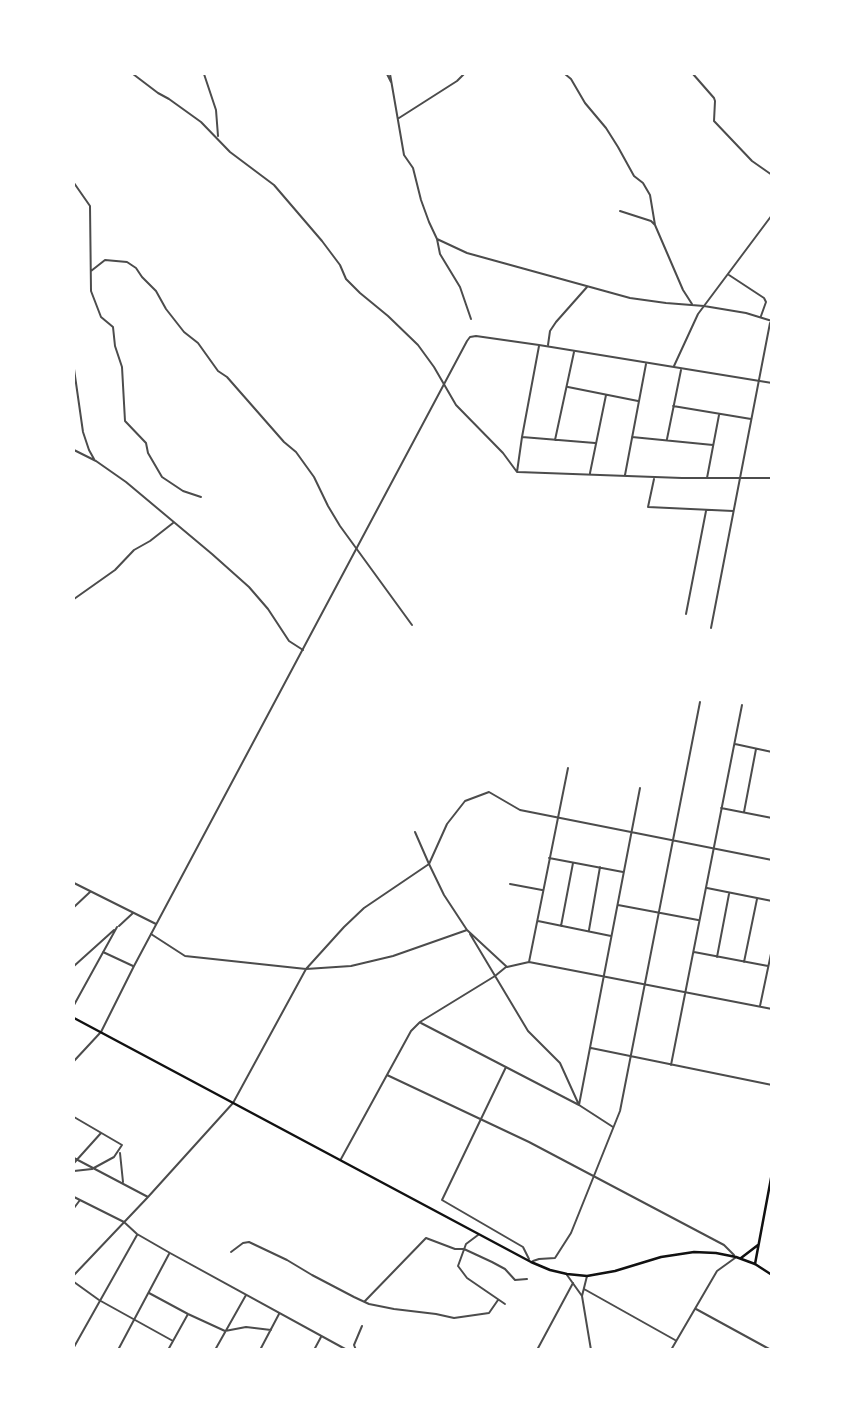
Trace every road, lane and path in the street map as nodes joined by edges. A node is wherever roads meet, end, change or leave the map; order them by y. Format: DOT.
graph roads {
  1 [pos="133,74"];
  2 [pos="204,74"];
  3 [pos="389,74"];
  4 [pos="464,74"];
  5 [pos="565,74"];
  6 [pos="694,74"];
  7 [pos="398,118"];
  8 [pos="218,137"];
  9 [pos="772,175"];
  10 [pos="74,183"];
  11 [pos="620,211"];
  12 [pos="772,215"];
  13 [pos="656,225"];
  14 [pos="437,239"];
  15 [pos="91,271"];
  16 [pos="728,274"];
  17 [pos="587,287"];
  18 [pos="693,305"];
  19 [pos="704,306"];
  20 [pos="761,317"];
  21 [pos="471,319"];
  22 [pos="771,321"];
  23 [pos="539,345"];
  24 [pos="548,347"];
  25 [pos="574,351"];
  26 [pos="646,363"];
  27 [pos="674,367"];
  28 [pos="74,369"];
  29 [pos="681,369"];
  30 [pos="760,381"];
  31 [pos="772,383"];
  32 [pos="443,385"];
  33 [pos="566,387"];
  34 [pos="606,395"];
  35 [pos="639,401"];
  36 [pos="673,406"];
  37 [pos="720,414"];
  38 [pos="752,419"];
  39 [pos="522,437"];
  40 [pos="632,437"];
  41 [pos="555,440"];
  42 [pos="666,440"];
  43 [pos="596,443"];
  44 [pos="713,445"];
  45 [pos="74,450"];
  46 [pos="96,461"];
  47 [pos="517,472"];
  48 [pos="590,475"];
  49 [pos="624,476"];
  50 [pos="655,477"];
  51 [pos="707,478"];
  52 [pos="741,478"];
  53 [pos="772,478"];
  54 [pos="201,497"];
  55 [pos="706,510"];
  56 [pos="734,511"];
  57 [pos="174,523"];
  58 [pos="356,550"];
  59 [pos="74,599"];
  60 [pos="685,614"];
  61 [pos="412,625"];
  62 [pos="711,628"];
  63 [pos="303,650"];
  64 [pos="700,702"];
  65 [pos="742,705"];
  66 [pos="734,744"];
  67 [pos="756,748"];
  68 [pos="772,752"];
  69 [pos="568,768"];
  70 [pos="640,788"];
  71 [pos="721,808"];
  72 [pos="744,812"];
  73 [pos="557,817"];
  74 [pos="772,818"];
  75 [pos="415,832"];
  76 [pos="632,832"];
  77 [pos="673,840"];
  78 [pos="713,848"];
  79 [pos="549,858"];
  80 [pos="772,860"];
  81 [pos="573,862"];
  82 [pos="429,864"];
  83 [pos="600,867"];
  84 [pos="624,872"];
  85 [pos="74,883"];
  86 [pos="510,884"];
  87 [pos="705,888"];
  88 [pos="543,890"];
  89 [pos="90,892"];
  90 [pos="730,893"];
  91 [pos="758,898"];
  92 [pos="772,901"];
  93 [pos="618,905"];
  94 [pos="74,907"];
  95 [pos="659,912"];
  96 [pos="133,913"];
  97 [pos="699,920"];
  98 [pos="537,921"];
  99 [pos="156,924"];
  100 [pos="561,926"];
  101 [pos="117,927"];
  102 [pos="467,930"];
  103 [pos="589,931"];
  104 [pos="151,934"];
  105 [pos="612,936"];
  106 [pos="772,949"];
  107 [pos="103,952"];
  108 [pos="693,952"];
  109 [pos="718,957"];
  110 [pos="529,962"];
  111 [pos="744,962"];
  112 [pos="74,966"];
  113 [pos="134,966"];
  114 [pos="507,967"];
  115 [pos="768,967"];
  116 [pos="306,969"];
  117 [pos="495,976"];
  118 [pos="604,976"];
  119 [pos="645,984"];
  120 [pos="685,992"];
  121 [pos="74,1005"];
  122 [pos="760,1006"];
  123 [pos="772,1009"];
  124 [pos="74,1018"];
  125 [pos="420,1022"];
  126 [pos="100,1033"];
  127 [pos="590,1048"];
  128 [pos="631,1057"];
  129 [pos="74,1061"];
  130 [pos="671,1065"];
  131 [pos="506,1067"];
  132 [pos="387,1075"];
  133 [pos="772,1085"];
  134 [pos="233,1103"];
  135 [pos="579,1105"];
  136 [pos="74,1117"];
  137 [pos="481,1118"];
  138 [pos="614,1127"];
  139 [pos="102,1132"];
  140 [pos="119,1151"];
  141 [pos="75,1159"];
  142 [pos="340,1161"];
  143 [pos="74,1163"];
  144 [pos="93,1169"];
  145 [pos="74,1171"];
  146 [pos="772,1173"];
  147 [pos="595,1177"];
  148 [pos="771,1178"];
  149 [pos="123,1184"];
  150 [pos="74,1197"];
  151 [pos="148,1197"];
  152 [pos="80,1200"];
  153 [pos="74,1208"];
  154 [pos="124,1222"];
  155 [pos="137,1234"];
  156 [pos="479,1235"];
  157 [pos="758,1245"];
  158 [pos="464,1249"];
  159 [pos="231,1252"];
  160 [pos="170,1253"];
  161 [pos="738,1258"];
  162 [pos="531,1262"];
  163 [pos="755,1264"];
  164 [pos="567,1274"];
  165 [pos="74,1275"];
  166 [pos="772,1275"];
  167 [pos="587,1276"];
  168 [pos="527,1279"];
  169 [pos="74,1282"];
  170 [pos="573,1283"];
  171 [pos="583,1289"];
  172 [pos="149,1293"];
  173 [pos="246,1295"];
  174 [pos="582,1296"];
  175 [pos="99,1300"];
  176 [pos="498,1300"];
  177 [pos="364,1302"];
  178 [pos="505,1304"];
  179 [pos="695,1308"];
  180 [pos="279,1313"];
  181 [pos="188,1314"];
  182 [pos="134,1319"];
  183 [pos="362,1325"];
  184 [pos="225,1331"];
  185 [pos="271,1331"];
  186 [pos="322,1336"];
  187 [pos="676,1340"];
  188 [pos="173,1341"];
  189 [pos="74,1346"];
  190 [pos="118,1349"];
  191 [pos="168,1349"];
  192 [pos="215,1349"];
  193 [pos="260,1349"];
  194 [pos="314,1349"];
  195 [pos="346,1349"];
  196 [pos="356,1349"];
  197 [pos="537,1349"];
  198 [pos="592,1349"];
  199 [pos="671,1349"];
  200 [pos="771,1349"];
  1 -- 8 [label="street"];
  2 -- 8 [label="street"];
  3 -- 7 [label="street"];
  4 -- 7 [label="street"];
  5 -- 13 [label="street"];
  6 -- 9 [label="street"];
  7 -- 14 [label="street"];
  8 -- 32 [label="street"];
  10 -- 15 [label="street"];
  11 -- 13 [label="street"];
  12 -- 16 [label="street"];
  13 -- 18 [label="street"];
  14 -- 17 [label="street"];
  14 -- 21 [label="street"];
  15 -- 54 [label="street"];
  15 -- 58 [label="street"];
  16 -- 19 [label="street"];
  16 -- 20 [label="street"];
  17 -- 18 [label="street"];
  17 -- 24 [label="street"];
  18 -- 19 [label="street"];
  19 -- 20 [label="street"];
  19 -- 27 [label="street"];
  20 -- 22 [label="street"];
  22 -- 30 [label="street"];
  23 -- 24 [label="street"];
  23 -- 32 [label="street"];
  23 -- 39 [label="street"];
  24 -- 25 [label="street"];
  25 -- 26 [label="street"];
  25 -- 33 [label="street"];
  26 -- 27 [label="street"];
  26 -- 35 [label="street"];
  27 -- 29 [label="street"];
  28 -- 46 [label="street"];
  29 -- 30 [label="street"];
  29 -- 36 [label="street"];
  30 -- 31 [label="street"];
  30 -- 38 [label="street"];
  32 -- 47 [label="street"];
  32 -- 58 [label="street"];
  33 -- 34 [label="street"];
  33 -- 41 [label="street"];
  34 -- 35 [label="street"];
  34 -- 43 [label="street"];
  35 -- 40 [label="street"];
  36 -- 37 [label="street"];
  36 -- 42 [label="street"];
  37 -- 38 [label="street"];
  37 -- 44 [label="street"];
  38 -- 52 [label="street"];
  39 -- 41 [label="street"];
  39 -- 47 [label="street"];
  40 -- 42 [label="street"];
  40 -- 49 [label="street"];
  41 -- 43 [label="street"];
  42 -- 44 [label="street"];
  43 -- 48 [label="street"];
  44 -- 51 [label="street"];
  45 -- 46 [label="street"];
  46 -- 57 [label="street"];
  47 -- 48 [label="street"];
  48 -- 49 [label="street"];
  49 -- 50 [label="street"];
  50 -- 51 [label="street"];
  50 -- 55 [label="street"];
  51 -- 52 [label="street"];
  52 -- 53 [label="street"];
  52 -- 56 [label="street"];
  55 -- 56 [label="street"];
  55 -- 60 [label="street"];
  56 -- 62 [label="street"];
  57 -- 59 [label="street"];
  57 -- 63 [label="street"];
  58 -- 61 [label="street"];
  58 -- 63 [label="street"];
  63 -- 99 [label="street"];
  64 -- 77 [label="street"];
  65 -- 66 [label="street"];
  66 -- 67 [label="street"];
  66 -- 71 [label="street"];
  67 -- 68 [label="street"];
  67 -- 72 [label="street"];
  69 -- 73 [label="street"];
  70 -- 76 [label="street"];
  71 -- 72 [label="street"];
  71 -- 78 [label="street"];
  72 -- 74 [label="street"];
  73 -- 76 [label="street"];
  73 -- 79 [label="street"];
  73 -- 82 [label="street"];
  75 -- 82 [label="street"];
  76 -- 77 [label="street"];
  76 -- 84 [label="street"];
  77 -- 78 [label="street"];
  77 -- 95 [label="street"];
  78 -- 80 [label="street"];
  78 -- 87 [label="street"];
  79 -- 81 [label="street"];
  79 -- 88 [label="street"];
  81 -- 83 [label="street"];
  81 -- 100 [label="street"];
  82 -- 102 [label="street"];
  82 -- 116 [label="street"];
  83 -- 84 [label="street"];
  83 -- 103 [label="street"];
  84 -- 93 [label="street"];
  85 -- 89 [label="street"];
  86 -- 88 [label="street"];
  87 -- 90 [label="street"];
  87 -- 97 [label="street"];
  88 -- 98 [label="street"];
  89 -- 94 [label="street"];
  89 -- 96 [label="street"];
  90 -- 91 [label="street"];
  90 -- 109 [label="street"];
  91 -- 92 [label="street"];
  91 -- 111 [label="street"];
  93 -- 95 [label="street"];
  93 -- 105 [label="street"];
  95 -- 97 [label="street"];
  95 -- 119 [label="street"];
  96 -- 99 [label="street"];
  96 -- 101 [label="street"];
  97 -- 108 [label="street"];
  98 -- 100 [label="street"];
  98 -- 110 [label="street"];
  99 -- 104 [label="street"];
  100 -- 103 [label="street"];
  101 -- 107 [label="street"];
  101 -- 112 [label="street"];
  102 -- 114 [label="street"];
  102 -- 116 [label="street"];
  102 -- 117 [label="street"];
  103 -- 105 [label="street"];
  104 -- 113 [label="street"];
  104 -- 116 [label="street"];
  105 -- 118 [label="street"];
  106 -- 115 [label="street"];
  107 -- 113 [label="street"];
  107 -- 121 [label="street"];
  108 -- 109 [label="street"];
  108 -- 120 [label="street"];
  109 -- 111 [label="street"];
  110 -- 114 [label="street"];
  110 -- 118 [label="street"];
  111 -- 115 [label="street"];
  113 -- 126 [label="street"];
  114 -- 117 [label="street"];
  115 -- 122 [label="street"];
  116 -- 134 [label="street"];
  117 -- 125 [label="street"];
  117 -- 135 [label="street"];
  118 -- 119 [label="street"];
  118 -- 127 [label="street"];
  119 -- 120 [label="street"];
  119 -- 128 [label="street"];
  120 -- 122 [label="street"];
  120 -- 130 [label="street"];
  122 -- 123 [label="street"];
  124 -- 126 [label="main road"];
  125 -- 131 [label="street"];
  125 -- 132 [label="street"];
  126 -- 129 [label="street"];
  126 -- 134 [label="main road"];
  127 -- 128 [label="street"];
  127 -- 135 [label="street"];
  128 -- 130 [label="street"];
  128 -- 138 [label="street"];
  130 -- 133 [label="street"];
  131 -- 135 [label="street"];
  131 -- 137 [label="street"];
  132 -- 137 [label="street"];
  132 -- 142 [label="street"];
  134 -- 142 [label="main road"];
  134 -- 151 [label="street"];
  135 -- 138 [label="street"];
  136 -- 139 [label="street"];
  137 -- 147 [label="street"];
  137 -- 162 [label="street"];
  138 -- 147 [label="street"];
  139 -- 140 [label="street"];
  139 -- 141 [label="street"];
  140 -- 144 [label="street"];
  140 -- 149 [label="street"];
  141 -- 143 [label="street"];
  141 -- 144 [label="street"];
  142 -- 156 [label="main road"];
  144 -- 145 [label="street"];
  144 -- 149 [label="street"];
  146 -- 148 [label="main road"];
  147 -- 161 [label="street"];
  147 -- 162 [label="street"];
  148 -- 157 [label="main road"];
  149 -- 151 [label="street"];
  150 -- 152 [label="street"];
  151 -- 154 [label="street"];
  152 -- 153 [label="street"];
  152 -- 154 [label="street"];
  154 -- 155 [label="street"];
  154 -- 165 [label="street"];
  155 -- 160 [label="street"];
  155 -- 175 [label="street"];
  156 -- 158 [label="street"];
  156 -- 162 [label="main road"];
  157 -- 161 [label="main road"];
  157 -- 163 [label="main road"];
  158 -- 168 [label="street"];
  158 -- 176 [label="street"];
  158 -- 177 [label="street"];
  159 -- 177 [label="street"];
  160 -- 172 [label="street"];
  160 -- 173 [label="street"];
  161 -- 163 [label="main road"];
  161 -- 167 [label="main road"];
  161 -- 179 [label="street"];
  162 -- 164 [label="main road"];
  163 -- 166 [label="main road"];
  164 -- 167 [label="main road"];
  164 -- 170 [label="street"];
  167 -- 171 [label="street"];
  169 -- 175 [label="street"];
  170 -- 174 [label="street"];
  170 -- 197 [label="street"];
  171 -- 174 [label="street"];
  171 -- 187 [label="street"];
  172 -- 181 [label="street"];
  172 -- 182 [label="street"];
  173 -- 180 [label="street"];
  173 -- 184 [label="street"];
  174 -- 198 [label="street"];
  175 -- 182 [label="street"];
  175 -- 189 [label="street"];
  176 -- 177 [label="street"];
  176 -- 178 [label="street"];
  179 -- 187 [label="street"];
  179 -- 200 [label="street"];
  180 -- 185 [label="street"];
  180 -- 186 [label="street"];
  181 -- 184 [label="street"];
  181 -- 188 [label="street"];
  182 -- 188 [label="street"];
  182 -- 190 [label="street"];
  183 -- 196 [label="street"];
  184 -- 185 [label="street"];
  184 -- 192 [label="street"];
  185 -- 193 [label="street"];
  186 -- 194 [label="street"];
  186 -- 195 [label="street"];
  187 -- 199 [label="street"];
  188 -- 191 [label="street"];
}
